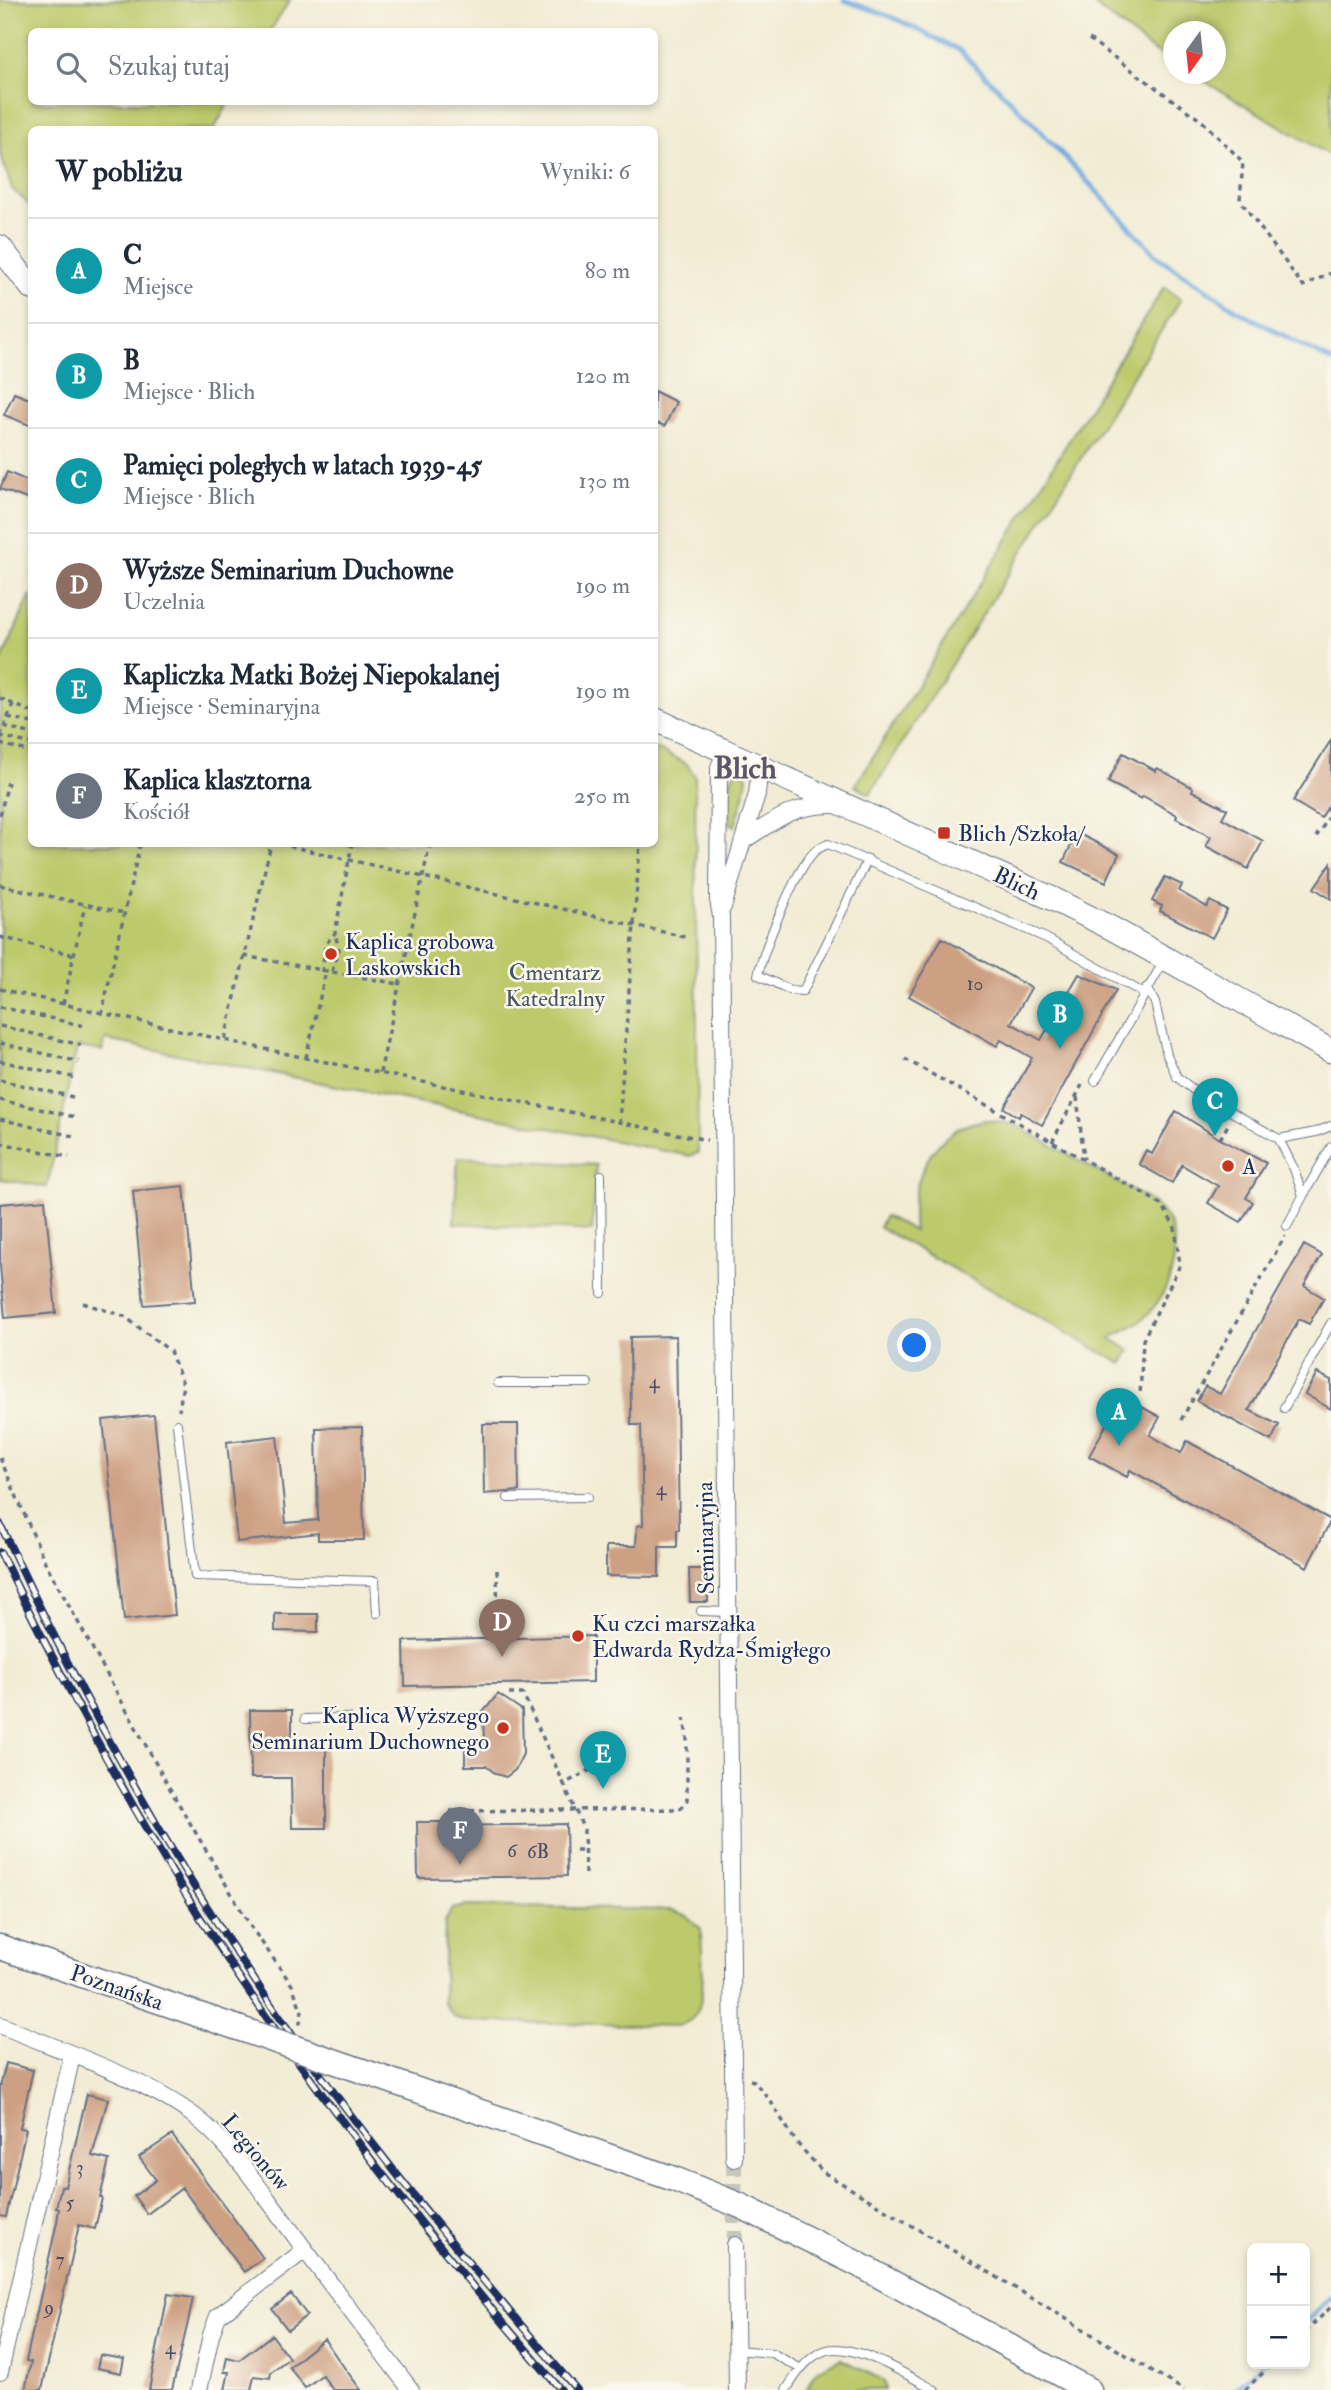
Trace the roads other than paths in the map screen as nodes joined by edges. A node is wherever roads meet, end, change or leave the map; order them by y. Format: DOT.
graph roads {
  1 [pos="0,247"];
  2 [pos="28,283"];
  3 [pos="658,721"];
  4 [pos="726,751"];
  5 [pos="760,766"];
  6 [pos="847,805"];
  7 [pos="743,841"];
  8 [pos="868,859"];
  9 [pos="721,916"];
  10 [pos="1166,958"];
  11 [pos="1145,990"];
  12 [pos="1331,1051"];
  13 [pos="1095,1081"];
  14 [pos="1331,1126"];
  15 [pos="1279,1139"];
  16 [pos="1331,1147"];
  17 [pos="601,1175"];
  18 [pos="1303,1196"];
  19 [pos="1287,1226"];
  20 [pos="602,1293"];
  21 [pos="1331,1323"];
  22 [pos="1321,1342"];
  23 [pos="1331,1348"];
  24 [pos="498,1383"];
  25 [pos="588,1383"];
  26 [pos="1284,1408"];
  27 [pos="177,1424"];
  28 [pos="588,1497"];
  29 [pos="508,1498"];
  30 [pos="701,1611"];
  31 [pos="728,1612"];
  32 [pos="377,1613"];
  33 [pos="305,1718"];
  34 [pos="349,1718"];
  35 [pos="0,1947"];
  36 [pos="0,2025"];
  37 [pos="72,2056"];
  38 [pos="734,2159"];
  39 [pos="735,2245"];
  40 [pos="305,2250"];
  41 [pos="736,2350"];
  42 [pos="800,2369"];
  43 [pos="0,2372"];
  44 [pos="199,2390"];
  45 [pos="411,2390"];
  46 [pos="737,2390"];
  47 [pos="786,2390"];
  48 [pos="935,2390"];
  49 [pos="1089,2390"];
  1 -- 2 [label="street"];
  3 -- 4 [label="street, Blich"];
  4 -- 5 [label="street, Blich"];
  4 -- 9 [label="street, Seminaryjna"];
  5 -- 6 [label="street, Blich"];
  5 -- 7 [label="street, Seminaryjna"];
  6 -- 7 [label="street"];
  6 -- 10 [label="street, Blich"];
  7 -- 9 [label="street, Seminaryjna"];
  8 -- 8 [label="lane"];
  8 -- 11 [label="lane"];
  9 -- 31 [label="street, Seminaryjna"];
  10 -- 11 [label="lane"];
  10 -- 12 [label="street, Blich"];
  11 -- 13 [label="lane"];
  11 -- 15 [label="lane"];
  14 -- 15 [label="lane"];
  15 -- 18 [label="lane"];
  16 -- 18 [label="lane"];
  17 -- 20 [label="lane"];
  18 -- 19 [label="lane"];
  21 -- 22 [label="lane"];
  22 -- 23 [label="lane"];
  22 -- 26 [label="lane"];
  24 -- 25 [label="lane"];
  27 -- 32 [label="lane"];
  28 -- 29 [label="lane"];
  30 -- 31 [label="lane"];
  31 -- 38 [label="street, Seminaryjna"];
  33 -- 34 [label="lane"];
  35 -- 49 [label="main road, Poznańska, bridge"];
  36 -- 37 [label="street, Legionów"];
  37 -- 40 [label="street, Legionów"];
  37 -- 43 [label="street"];
  39 -- 41 [label="street"];
  40 -- 44 [label="street"];
  40 -- 45 [label="street, Legionów"];
  41 -- 42 [label="lane"];
  41 -- 46 [label="street"];
  42 -- 47 [label="lane"];
  42 -- 48 [label="lane"];
}
